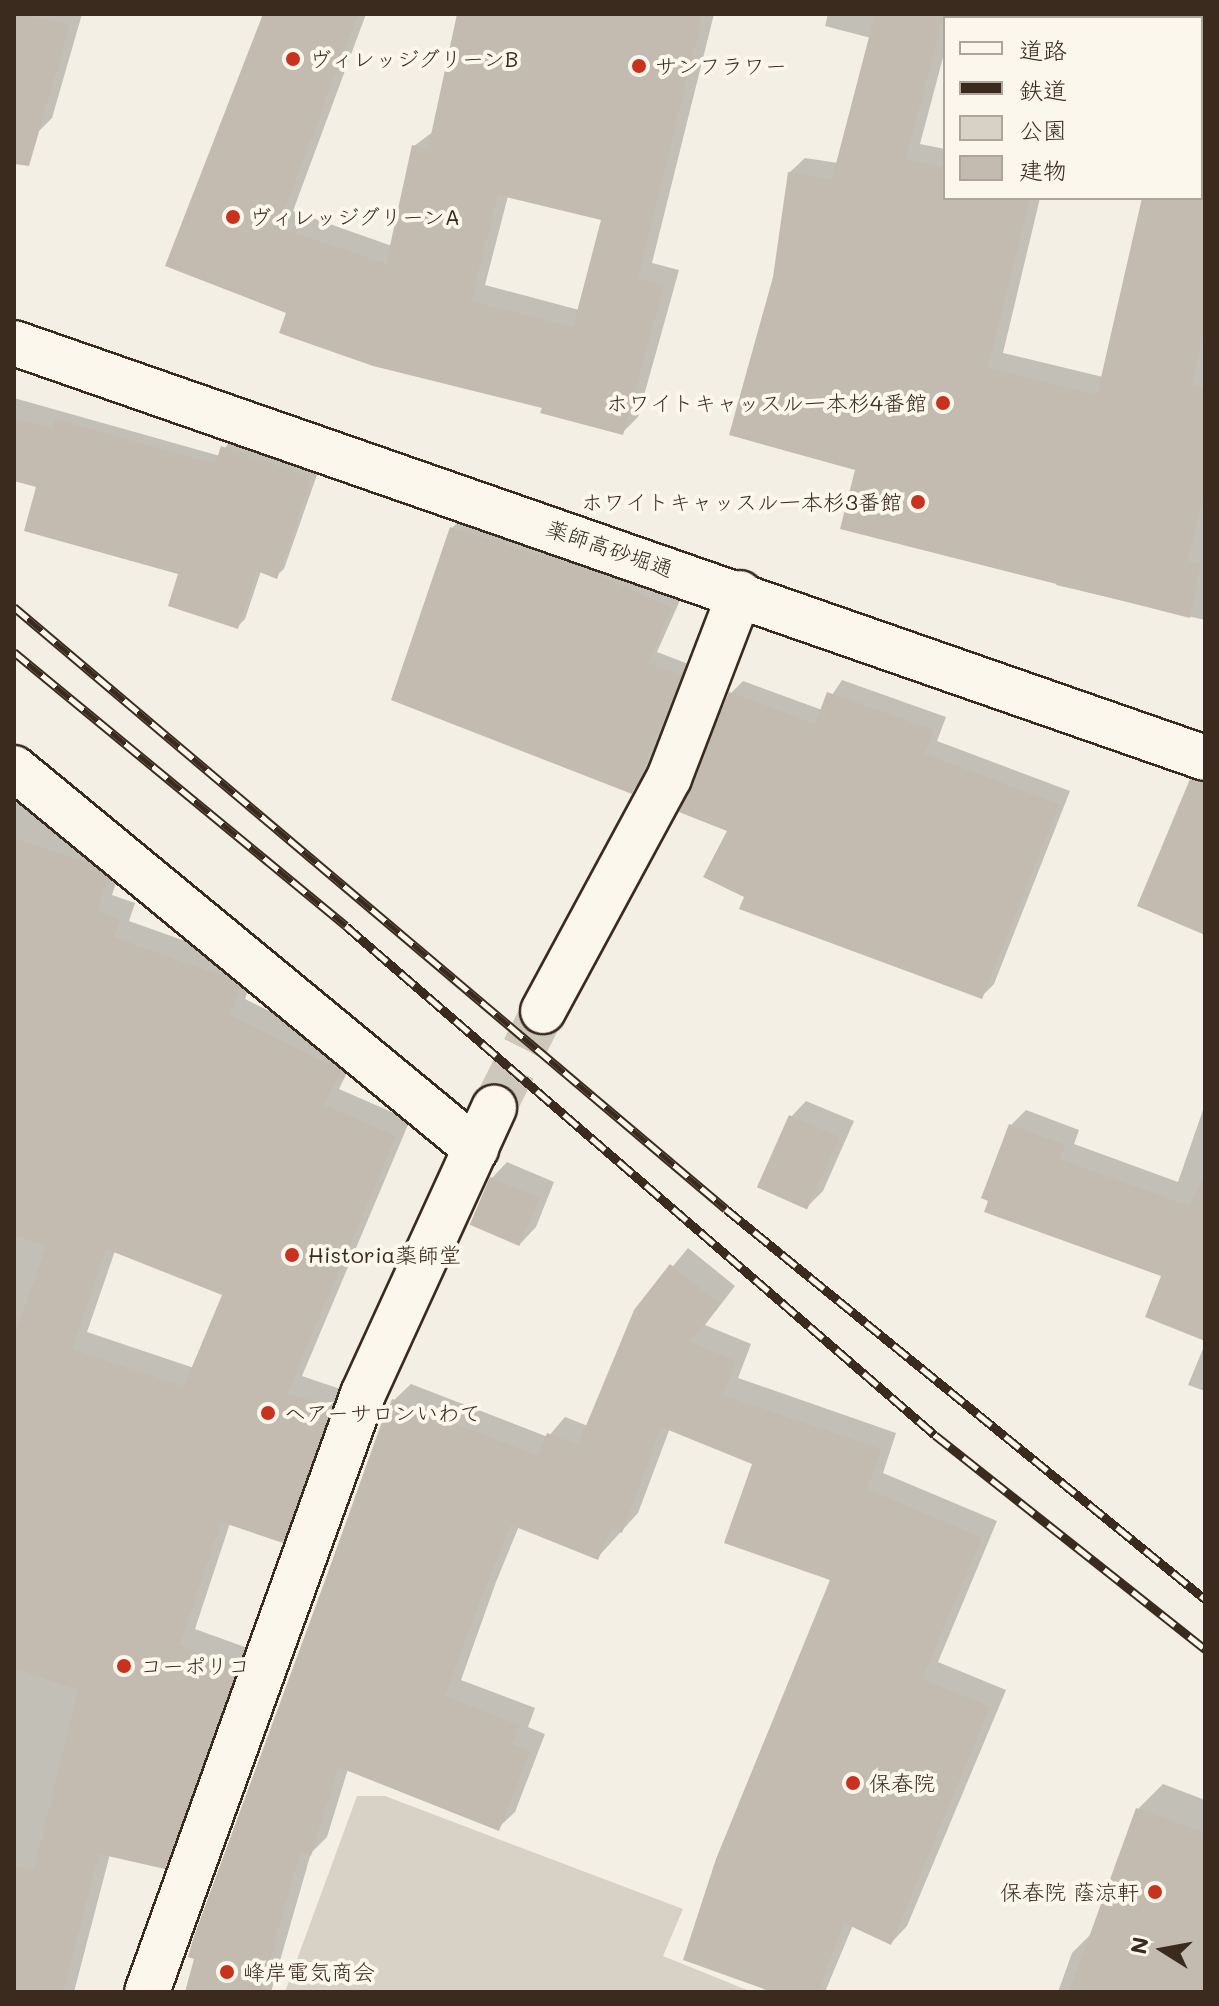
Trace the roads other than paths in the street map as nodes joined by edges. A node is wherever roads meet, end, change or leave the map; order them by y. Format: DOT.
graph roads {
  1 [pos="14,343"];
  2 [pos="740,593"];
  3 [pos="1205,758"];
  4 [pos="14,768"];
  5 [pos="543,1011"];
  6 [pos="494,1108"];
  7 [pos="476,1149"];
  8 [pos="147,1992"];
  1 -- 2 [label="street, 薬師高砂堀通"];
  2 -- 3 [label="street, 薬師高砂堀通"];
  2 -- 5 [label="street"];
  4 -- 7 [label="street"];
  6 -- 7 [label="street"];
  7 -- 8 [label="street"];
}
